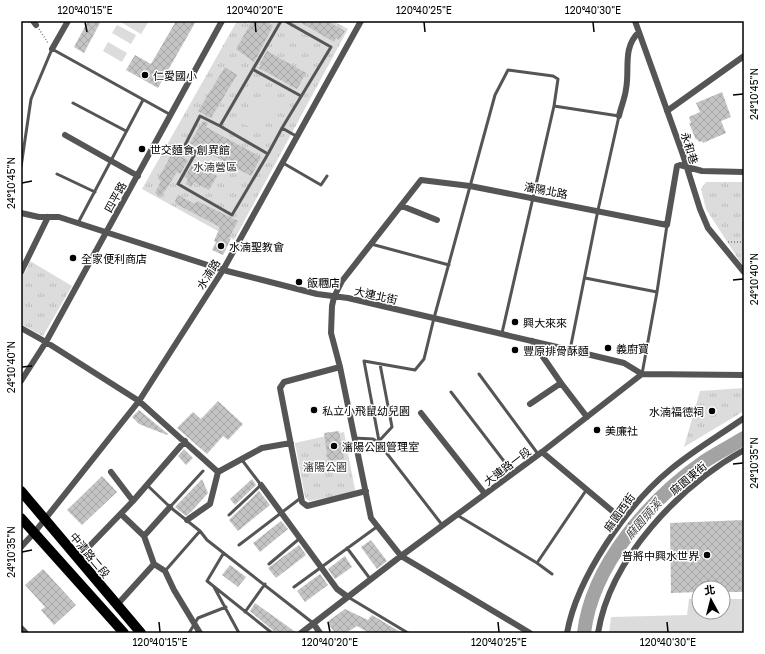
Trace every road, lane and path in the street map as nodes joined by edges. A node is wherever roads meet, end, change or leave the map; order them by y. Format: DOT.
graph roads {
  1 [pos="68,21"];
  2 [pos="222,21"];
  3 [pos="281,21"];
  4 [pos="285,21"];
  5 [pos="361,21"];
  6 [pos="635,21"];
  7 [pos="34,23"];
  8 [pos="639,32"];
  9 [pos="52,49"];
  10 [pos="744,56"];
  11 [pos="254,70"];
  12 [pos="301,96"];
  13 [pos="143,100"];
  14 [pos="73,103"];
  15 [pos="554,106"];
  16 [pos="667,110"];
  17 [pos="171,115"];
  18 [pos="619,116"];
  19 [pos="220,126"];
  20 [pos="282,128"];
  21 [pos="126,131"];
  22 [pos="65,135"];
  23 [pos="296,136"];
  24 [pos="268,154"];
  25 [pos="111,161"];
  26 [pos="281,163"];
  27 [pos="686,166"];
  28 [pos="21,167"];
  29 [pos="744,172"];
  30 [pos="57,174"];
  31 [pos="138,176"];
  32 [pos="326,176"];
  33 [pos="470,186"];
  34 [pos="95,192"];
  35 [pos="532,198"];
  36 [pos="402,206"];
  37 [pos="598,210"];
  38 [pos="21,213"];
  39 [pos="48,217"];
  40 [pos="436,220"];
  41 [pos="78,223"];
  42 [pos="666,224"];
  43 [pos="106,233"];
  44 [pos="728,242"];
  45 [pos="744,242"];
  46 [pos="371,244"];
  47 [pos="449,265"];
  48 [pos="223,270"];
  49 [pos="21,272"];
  50 [pos="744,272"];
  51 [pos="585,278"];
  52 [pos="657,292"];
  53 [pos="334,297"];
  54 [pos="434,318"];
  55 [pos="21,328"];
  56 [pos="502,333"];
  57 [pos="532,341"];
  58 [pos="46,342"];
  59 [pos="570,350"];
  60 [pos="380,364"];
  61 [pos="340,367"];
  62 [pos="479,374"];
  63 [pos="642,374"];
  64 [pos="744,375"];
  65 [pos="21,381"];
  66 [pos="561,383"];
  67 [pos="451,392"];
  68 [pos="139,401"];
  69 [pos="530,404"];
  70 [pos="421,413"];
  71 [pos="587,417"];
  72 [pos="744,418"];
  73 [pos="354,438"];
  74 [pos="185,441"];
  75 [pos="378,442"];
  76 [pos="291,444"];
  77 [pos="744,450"];
  78 [pos="540,453"];
  79 [pos="242,460"];
  80 [pos="203,471"];
  81 [pos="111,472"];
  82 [pos="218,472"];
  83 [pos="513,473"];
  84 [pos="148,485"];
  85 [pos="261,485"];
  86 [pos="587,489"];
  87 [pos="21,491"];
  88 [pos="366,491"];
  89 [pos="485,494"];
  90 [pos="302,497"];
  91 [pos="133,501"];
  92 [pos="170,507"];
  93 [pos="282,512"];
  94 [pos="121,514"];
  95 [pos="229,515"];
  96 [pos="456,515"];
  97 [pos="21,518"];
  98 [pos="44,518"];
  99 [pos="187,520"];
  100 [pos="623,520"];
  101 [pos="378,526"];
  102 [pos="443,526"];
  103 [pos="200,531"];
  104 [pos="34,533"];
  105 [pos="647,533"];
  106 [pos="144,536"];
  107 [pos="301,538"];
  108 [pos="239,545"];
  109 [pos="21,547"];
  110 [pos="347,548"];
  111 [pos="223,554"];
  112 [pos="401,556"];
  113 [pos="77,559"];
  114 [pos="537,563"];
  115 [pos="154,564"];
  116 [pos="269,564"];
  117 [pos="322,566"];
  118 [pos="165,571"];
  119 [pos="552,574"];
  120 [pos="371,580"];
  121 [pos="265,584"];
  122 [pos="213,586"];
  123 [pos="294,587"];
  124 [pos="348,597"];
  125 [pos="116,606"];
  126 [pos="226,607"];
  127 [pos="245,612"];
  128 [pos="195,624"];
  129 [pos="313,624"];
  130 [pos="124,633"];
  131 [pos="141,633"];
  132 [pos="189,633"];
  133 [pos="200,633"];
  134 [pos="239,633"];
  135 [pos="272,633"];
  136 [pos="301,633"];
  137 [pos="320,633"];
  138 [pos="408,633"];
  139 [pos="530,633"];
  140 [pos="567,633"];
  141 [pos="598,633"];
  1 -- 9 [label="street"];
  2 -- 17 [label="street, 四平路"];
  3 -- 11 [label="lane"];
  4 -- 12 [label="lane"];
  5 -- 23 [label="street, 水湳路"];
  6 -- 8 [label="street, 永和巷"];
  7 -- 9 [label="path"];
  8 -- 16 [label="street, 永和巷"];
  8 -- 18 [label="street"];
  9 -- 13 [label="lane"];
  9 -- 28 [label="lane"];
  10 -- 16 [label="street"];
  11 -- 12 [label="lane"];
  11 -- 19 [label="lane"];
  12 -- 20 [label="lane"];
  13 -- 17 [label="lane"];
  13 -- 21 [label="lane"];
  14 -- 21 [label="lane"];
  15 -- 18 [label="lane"];
  15 -- 33 [label="lane"];
  15 -- 35 [label="lane"];
  16 -- 27 [label="street, 永和巷"];
  17 -- 31 [label="street, 四平路"];
  18 -- 37 [label="lane"];
  19 -- 24 [label="lane"];
  19 -- 24 [label="lane"];
  20 -- 23 [label="lane"];
  20 -- 24 [label="lane"];
  21 -- 25 [label="lane"];
  22 -- 25 [label="street"];
  23 -- 26 [label="street, 水湳路"];
  25 -- 31 [label="street"];
  25 -- 34 [label="lane"];
  26 -- 32 [label="lane"];
  26 -- 48 [label="street, 水湳路"];
  27 -- 29 [label="street"];
  27 -- 42 [label="street"];
  27 -- 50 [label="street, 永和巷"];
  30 -- 34 [label="lane"];
  31 -- 43 [label="street, 四平路"];
  33 -- 35 [label="street, 瀋陽北路"];
  33 -- 36 [label="street, 瀋陽北路"];
  33 -- 47 [label="lane"];
  34 -- 41 [label="lane"];
  35 -- 37 [label="street, 瀋陽北路"];
  35 -- 56 [label="lane"];
  36 -- 40 [label="street"];
  36 -- 46 [label="street"];
  37 -- 42 [label="street, 瀋陽北路"];
  37 -- 51 [label="lane"];
  38 -- 39 [label="street, 大連北街"];
  39 -- 41 [label="street, 大連北街"];
  39 -- 49 [label="street"];
  41 -- 43 [label="street, 大連北街"];
  42 -- 52 [label="lane"];
  43 -- 48 [label="street, 大連北街"];
  43 -- 58 [label="street, 四平路"];
  44 -- 45 [label="path"];
  46 -- 47 [label="lane"];
  46 -- 53 [label="street"];
  47 -- 54 [label="lane"];
  48 -- 53 [label="street, 大連北街"];
  48 -- 68 [label="street, 水湳路"];
  51 -- 52 [label="lane"];
  51 -- 59 [label="lane"];
  52 -- 63 [label="lane"];
  53 -- 54 [label="street, 大連北街"];
  53 -- 61 [label="street"];
  54 -- 56 [label="street, 大連北街"];
  54 -- 60 [label="lane"];
  55 -- 58 [label="street"];
  56 -- 57 [label="street, 大連北街"];
  57 -- 59 [label="street, 大連北街"];
  57 -- 66 [label="street"];
  58 -- 65 [label="street, 四平路"];
  58 -- 68 [label="street"];
  59 -- 63 [label="street, 大連北街"];
  60 -- 75 [label="lane"];
  60 -- 75 [label="lane"];
  61 -- 73 [label="street"];
  61 -- 76 [label="street"];
  62 -- 78 [label="lane"];
  63 -- 64 [label="street"];
  63 -- 71 [label="street, 大連路一段"];
  66 -- 69 [label="street"];
  66 -- 71 [label="street"];
  67 -- 83 [label="lane"];
  68 -- 74 [label="street"];
  68 -- 98 [label="street, 水湳路"];
  70 -- 89 [label="street"];
  71 -- 78 [label="street, 大連路一段"];
  72 -- 100 [label="street, 麻園西街"];
  73 -- 75 [label="lane"];
  73 -- 88 [label="street"];
  74 -- 82 [label="street"];
  74 -- 84 [label="street"];
  75 -- 102 [label="lane"];
  76 -- 79 [label="street"];
  76 -- 90 [label="street"];
  77 -- 105 [label="street, 麻園東街"];
  78 -- 83 [label="street, 大連路一段"];
  78 -- 86 [label="street"];
  79 -- 82 [label="street"];
  79 -- 85 [label="lane"];
  80 -- 92 [label="lane"];
  81 -- 91 [label="street"];
  82 -- 99 [label="street"];
  83 -- 89 [label="street, 大連路一段"];
  84 -- 91 [label="street"];
  84 -- 92 [label="lane"];
  85 -- 93 [label="street"];
  85 -- 95 [label="lane"];
  86 -- 100 [label="street"];
  86 -- 114 [label="lane"];
  87 -- 98 [label="main road, 中清路二段"];
  88 -- 90 [label="street"];
  88 -- 101 [label="street"];
  89 -- 96 [label="street, 大連路一段"];
  90 -- 93 [label="lane"];
  91 -- 94 [label="street"];
  92 -- 99 [label="lane"];
  92 -- 106 [label="street"];
  93 -- 107 [label="street"];
  93 -- 108 [label="lane"];
  94 -- 106 [label="street"];
  94 -- 113 [label="street"];
  96 -- 102 [label="street, 大連路一段"];
  96 -- 114 [label="lane"];
  97 -- 104 [label="main road"];
  98 -- 104 [label="street, 水湳路"];
  98 -- 113 [label="main road, 中清路二段"];
  99 -- 103 [label="lane"];
  100 -- 105 [label="path"];
  100 -- 140 [label="street, 麻園西街"];
  101 -- 110 [label="lane"];
  101 -- 112 [label="street"];
  102 -- 112 [label="street, 大連路一段"];
  103 -- 111 [label="lane"];
  103 -- 118 [label="lane"];
  104 -- 109 [label="street, 水湳路"];
  104 -- 130 [label="main road"];
  105 -- 141 [label="street, 麻園東街"];
  106 -- 115 [label="street"];
  107 -- 116 [label="lane"];
  107 -- 117 [label="street"];
  110 -- 117 [label="lane"];
  110 -- 120 [label="lane"];
  111 -- 121 [label="lane"];
  111 -- 122 [label="lane"];
  112 -- 120 [label="street, 大連路一段"];
  112 -- 139 [label="street"];
  113 -- 125 [label="main road, 中清路二段"];
  114 -- 119 [label="lane"];
  115 -- 118 [label="street"];
  115 -- 125 [label="street"];
  117 -- 123 [label="lane"];
  117 -- 124 [label="street"];
  118 -- 128 [label="street"];
  120 -- 124 [label="street, 大連路一段"];
  121 -- 127 [label="lane"];
  121 -- 129 [label="lane"];
  122 -- 126 [label="lane"];
  122 -- 127 [label="lane"];
  124 -- 129 [label="street, 大連路一段"];
  124 -- 138 [label="lane"];
  125 -- 131 [label="main road, 中清路二段"];
  126 -- 128 [label="lane"];
  126 -- 134 [label="lane"];
  127 -- 135 [label="lane"];
  128 -- 132 [label="lane"];
  128 -- 133 [label="street"];
  129 -- 136 [label="street, 大連路一段"];
  129 -- 137 [label="street"];
}
